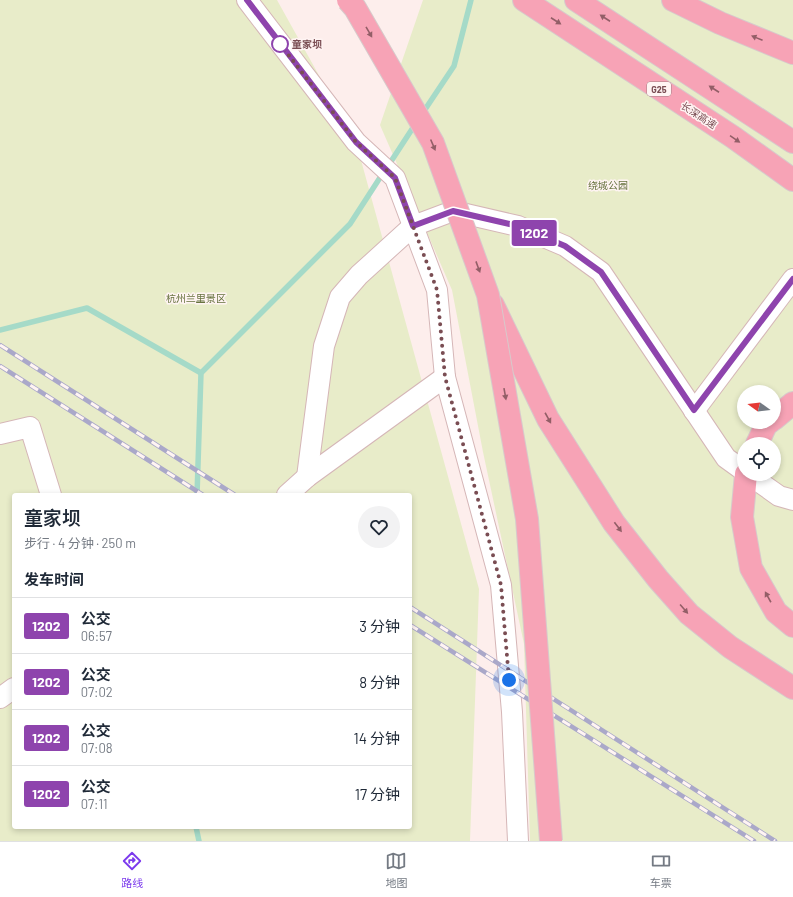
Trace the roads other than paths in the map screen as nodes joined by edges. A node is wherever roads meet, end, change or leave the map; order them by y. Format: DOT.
graph roads {
  1 [pos="247,0"];
  2 [pos="348,0"];
  3 [pos="524,0"];
  4 [pos="576,0"];
  5 [pos="673,0"];
  6 [pos="793,53"];
  7 [pos="793,142"];
  8 [pos="793,180"];
  9 [pos="413,226"];
  10 [pos="793,279"];
  11 [pos="488,295"];
  12 [pos="445,377"];
  13 [pos="793,403"];
  14 [pos="694,410"];
  15 [pos="781,414"];
  16 [pos="0,434"];
  17 [pos="737,466"];
  18 [pos="307,477"];
  19 [pos="746,481"];
  20 [pos="757,481"];
  21 [pos="50,493"];
  22 [pos="289,493"];
  23 [pos="793,500"];
  24 [pos="793,626"];
  25 [pos="793,688"];
  26 [pos="12,689"];
  27 [pos="0,698"];
  28 [pos="518,841"];
  29 [pos="551,841"];
  1 -- 9 [label="street"];
  2 -- 11 [label="highway, one-way, bridge"];
  3 -- 8 [label="highway, 长深高速 / G25, one-way"];
  7 -- 4 [label="highway, one-way"];
  6 -- 5 [label="highway, one-way"];
  9 -- 12 [label="street"];
  9 -- 14 [label="street"];
  9 -- 18 [label="street"];
  10 -- 14 [label="street"];
  11 -- 25 [label="highway, one-way, bridge"];
  11 -- 29 [label="highway, one-way, bridge"];
  12 -- 18 [label="street"];
  12 -- 28 [label="street"];
  13 -- 15 [label="highway"];
  14 -- 17 [label="street"];
  16 -- 21 [label="street"];
  18 -- 22 [label="street"];
  24 -- 19 [label="highway, one-way"];
  20 -- 23 [label="street"];
  26 -- 27 [label="street"];
}
